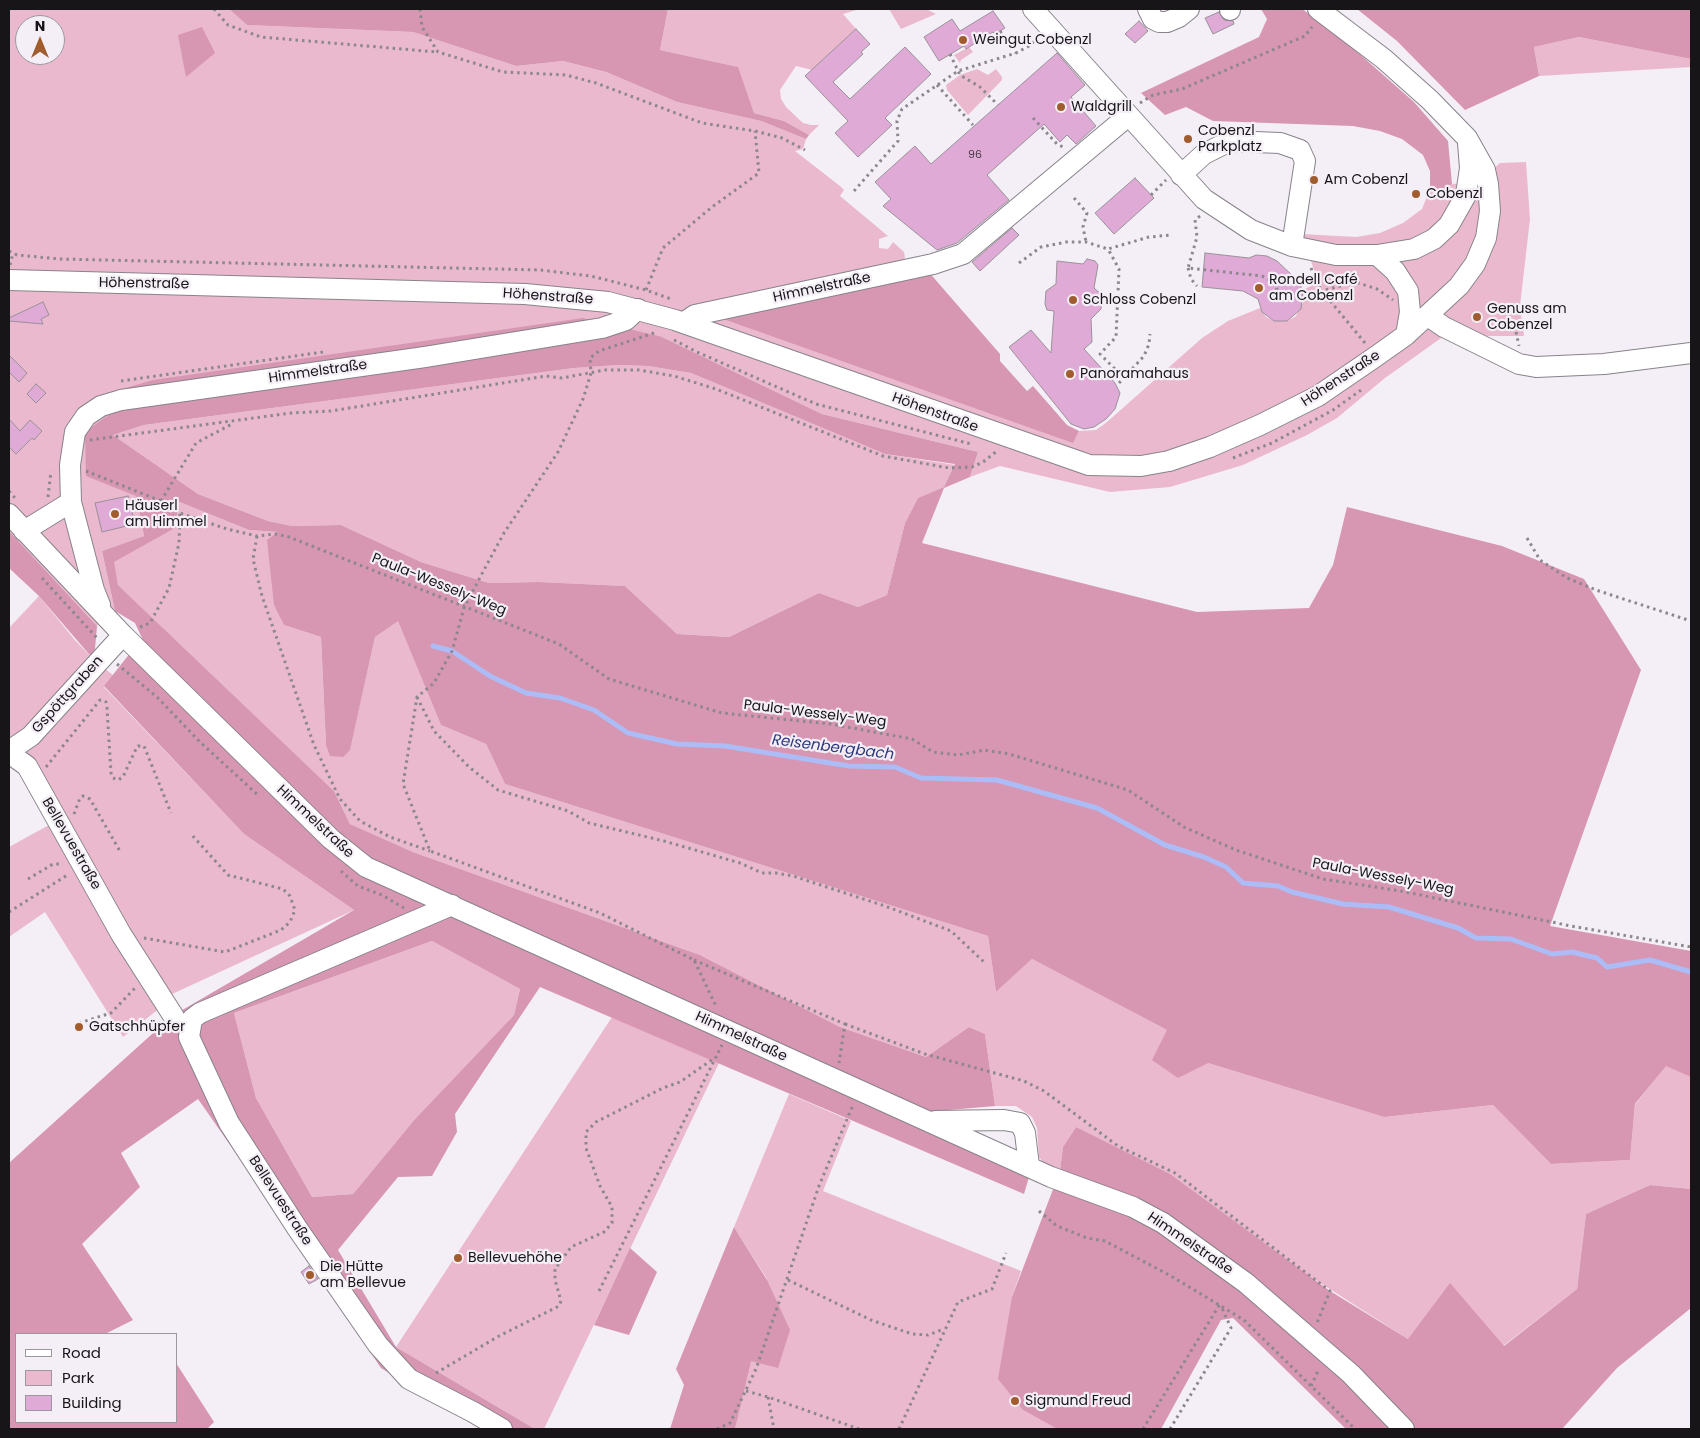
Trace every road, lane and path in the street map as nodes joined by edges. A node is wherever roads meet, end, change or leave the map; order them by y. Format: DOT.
graph roads {
  1 [pos="214,9"];
  2 [pos="420,9"];
  3 [pos="1033,9"];
  4 [pos="1148,9"];
  5 [pos="1189,9"];
  6 [pos="1318,9"];
  7 [pos="1049,27"];
  8 [pos="1310,29"];
  9 [pos="1000,31"];
  10 [pos="438,52"];
  11 [pos="1016,53"];
  12 [pos="950,54"];
  13 [pos="958,71"];
  14 [pos="937,85"];
  15 [pos="1142,101"];
  16 [pos="998,104"];
  17 [pos="1128,116"];
  18 [pos="1034,118"];
  19 [pos="972,125"];
  20 [pos="755,131"];
  21 [pos="1467,138"];
  22 [pos="805,150"];
  23 [pos="1077,159"];
  24 [pos="1174,176"];
  25 [pos="854,191"];
  26 [pos="1151,195"];
  27 [pos="1074,198"];
  28 [pos="1203,212"];
  29 [pos="1172,235"];
  30 [pos="1086,242"];
  31 [pos="1108,249"];
  32 [pos="9,252"];
  33 [pos="1300,253"];
  34 [pos="1377,256"];
  35 [pos="1019,263"];
  36 [pos="1188,268"];
  37 [pos="9,280"];
  38 [pos="1197,286"];
  39 [pos="1322,292"];
  40 [pos="1279,293"];
  41 [pos="1398,302"];
  42 [pos="638,309"];
  43 [pos="1428,316"];
  44 [pos="683,323"];
  45 [pos="658,331"];
  46 [pos="1150,334"];
  47 [pos="666,335"];
  48 [pos="1406,335"];
  49 [pos="1691,353"];
  50 [pos="1375,357"];
  51 [pos="591,373"];
  52 [pos="1124,378"];
  53 [pos="1119,384"];
  54 [pos="234,422"];
  55 [pos="72,442"];
  56 [pos="978,446"];
  57 [pos="988,448"];
  58 [pos="70,464"];
  59 [pos="161,501"];
  60 [pos="71,502"];
  61 [pos="180,513"];
  62 [pos="9,514"];
  63 [pos="24,531"];
  64 [pos="257,536"];
  65 [pos="1527,538"];
  66 [pos="37,572"];
  67 [pos="464,608"];
  68 [pos="103,612"];
  69 [pos="1691,621"];
  70 [pos="123,635"];
  71 [pos="108,651"];
  72 [pos="417,697"];
  73 [pos="9,752"];
  74 [pos="35,782"];
  75 [pos="171,813"];
  76 [pos="191,834"];
  77 [pos="68,839"];
  78 [pos="430,851"];
  79 [pos="121,853"];
  80 [pos="84,866"];
  81 [pos="28,879"];
  82 [pos="452,905"];
  83 [pos="9,912"];
  84 [pos="121,934"];
  85 [pos="1691,947"];
  86 [pos="694,960"];
  87 [pos="984,962"];
  88 [pos="147,976"];
  89 [pos="189,1021"];
  90 [pos="79,1023"];
  91 [pos="845,1024"];
  92 [pos="729,1031"];
  93 [pos="714,1058"];
  94 [pos="836,1080"];
  95 [pos="859,1090"];
  96 [pos="930,1122"];
  97 [pos="1029,1166"];
  98 [pos="1038,1211"];
  99 [pos="1006,1253"];
  100 [pos="788,1280"];
  101 [pos="599,1291"];
  102 [pos="1220,1304"];
  103 [pos="945,1329"];
  104 [pos="1313,1329"];
  105 [pos="409,1379"];
  106 [pos="746,1391"];
  107 [pos="768,1397"];
  108 [pos="502,1429"];
  109 [pos="717,1429"];
  110 [pos="774,1429"];
  111 [pos="860,1429"];
  112 [pos="899,1429"];
  113 [pos="1144,1429"];
  114 [pos="1170,1429"];
  115 [pos="1355,1429"];
  116 [pos="1404,1429"];
  1 -- 10 [label="path"];
  2 -- 10 [label="path"];
  3 -- 7 [label="street"];
  4 -- 5 [label="street"];
  6 -- 21 [label="street, Höhenstraße"];
  7 -- 11 [label="path"];
  7 -- 17 [label="street"];
  8 -- 15 [label="path"];
  9 -- 11 [label="path"];
  10 -- 20 [label="path"];
  11 -- 13 [label="path"];
  12 -- 13 [label="path"];
  13 -- 14 [label="path"];
  13 -- 16 [label="path"];
  14 -- 19 [label="path"];
  14 -- 25 [label="path"];
  17 -- 23 [label="street"];
  17 -- 24 [label="street"];
  18 -- 23 [label="path"];
  20 -- 22 [label="path"];
  20 -- 32 [label="path"];
  21 -- 34 [label="street"];
  21 -- 43 [label="street, Höhenstraße"];
  23 -- 44 [label="street, Himmelstraße"];
  24 -- 26 [label="path"];
  24 -- 33 [label="street"];
  24 -- 33 [label="street"];
  27 -- 30 [label="path"];
  28 -- 36 [label="path"];
  29 -- 31 [label="path"];
  30 -- 31 [label="path"];
  30 -- 35 [label="path"];
  31 -- 52 [label="path"];
  33 -- 34 [label="street"];
  33 -- 39 [label="path"];
  34 -- 48 [label="street"];
  36 -- 38 [label="path"];
  36 -- 40 [label="path"];
  37 -- 42 [label="street, Höhenstraße"];
  39 -- 41 [label="path"];
  39 -- 50 [label="path"];
  42 -- 44 [label="street, Höhenstraße"];
  42 -- 55 [label="street, Himmelstraße"];
  43 -- 48 [label="street, Höhenstraße"];
  43 -- 49 [label="street"];
  44 -- 50 [label="street, Höhenstraße"];
  45 -- 51 [label="path"];
  46 -- 52 [label="path"];
  47 -- 56 [label="path"];
  48 -- 50 [label="street, Höhenstraße"];
  51 -- 54 [label="path"];
  51 -- 57 [label="path"];
  51 -- 67 [label="path"];
  52 -- 53 [label="path"];
  54 -- 55 [label="path"];
  54 -- 59 [label="path"];
  55 -- 58 [label="street, Himmelstraße"];
  58 -- 59 [label="path, Paula-Wessely-Weg"];
  58 -- 60 [label="street, Himmelstraße"];
  59 -- 61 [label="path, Paula-Wessely-Weg"];
  60 -- 63 [label="street"];
  60 -- 68 [label="street, Himmelstraße"];
  61 -- 64 [label="path, Paula-Wessely-Weg"];
  61 -- 70 [label="path"];
  62 -- 63 [label="street, Himmelstraße"];
  63 -- 68 [label="street, Himmelstraße"];
  64 -- 67 [label="path, Paula-Wessely-Weg"];
  64 -- 78 [label="path"];
  65 -- 69 [label="path"];
  66 -- 71 [label="path"];
  67 -- 72 [label="path"];
  67 -- 85 [label="path, Paula-Wessely-Weg"];
  68 -- 70 [label="street, Himmelstraße"];
  70 -- 71 [label="street, Gspöttgraben"];
  70 -- 82 [label="street, Himmelstraße"];
  71 -- 73 [label="street, Gspöttgraben"];
  72 -- 78 [label="path"];
  72 -- 87 [label="path"];
  73 -- 74 [label="street, Bellevuestraße"];
  74 -- 75 [label="path"];
  74 -- 77 [label="street, Bellevuestraße"];
  76 -- 84 [label="path"];
  77 -- 79 [label="path"];
  77 -- 80 [label="street, Bellevuestraße"];
  78 -- 86 [label="path"];
  80 -- 81 [label="path"];
  80 -- 83 [label="path"];
  80 -- 84 [label="street, Bellevuestraße"];
  82 -- 89 [label="street"];
  82 -- 92 [label="street, Himmelstraße"];
  84 -- 88 [label="street, Bellevuestraße"];
  86 -- 91 [label="path"];
  86 -- 92 [label="path"];
  88 -- 89 [label="street, Bellevuestraße"];
  88 -- 90 [label="path"];
  89 -- 105 [label="street, Bellevuestraße"];
  91 -- 94 [label="path"];
  91 -- 104 [label="path"];
  92 -- 93 [label="path"];
  92 -- 94 [label="street, Himmelstraße"];
  93 -- 101 [label="path"];
  93 -- 105 [label="path"];
  94 -- 95 [label="street, Himmelstraße"];
  95 -- 96 [label="street, Himmelstraße"];
  95 -- 100 [label="path"];
  96 -- 97 [label="street, Himmelstraße"];
  96 -- 97 [label="street"];
  97 -- 116 [label="street, Himmelstraße"];
  98 -- 102 [label="path"];
  99 -- 103 [label="path"];
  100 -- 103 [label="path"];
  100 -- 106 [label="path"];
  102 -- 113 [label="path"];
  102 -- 114 [label="path"];
  102 -- 115 [label="path"];
  103 -- 112 [label="path"];
  105 -- 108 [label="street, Bellevuestraße"];
  106 -- 107 [label="path"];
  106 -- 109 [label="path"];
  107 -- 110 [label="path"];
  107 -- 111 [label="path"];
}
